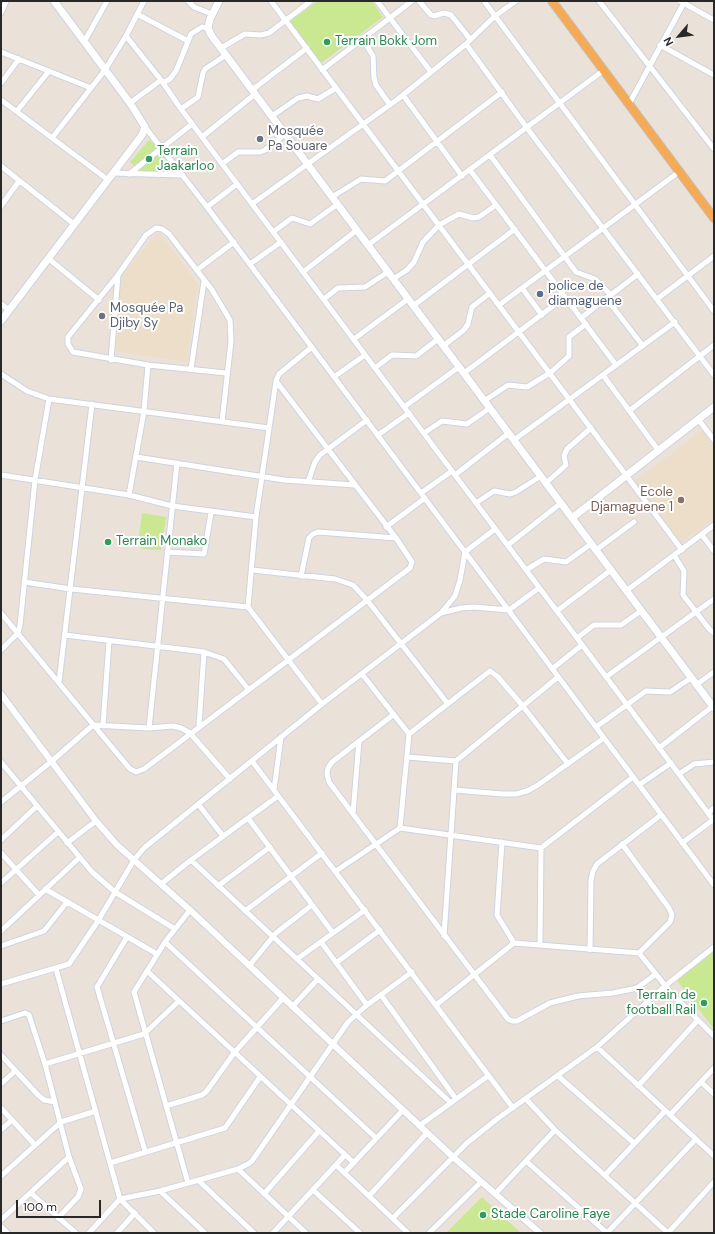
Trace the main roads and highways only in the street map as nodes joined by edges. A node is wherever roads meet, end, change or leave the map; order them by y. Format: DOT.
graph roads {
  1 [pos="219,1"];
  2 [pos="552,1"];
  3 [pos="57,3"];
  4 [pos="714,216"];
  5 [pos="1,321"];
  6 [pos="714,408"];
  7 [pos="572,518"];
  8 [pos="713,707"];
  9 [pos="1,1228"];
  10 [pos="6,1233"];
  1 -- 7 [label="main road"];
  2 -- 4 [label="highway"];
  3 -- 5 [label="main road"];
  6 -- 7 [label="main road"];
  7 -- 8 [label="main road"];
  9 -- 10 [label="main road"];
}
